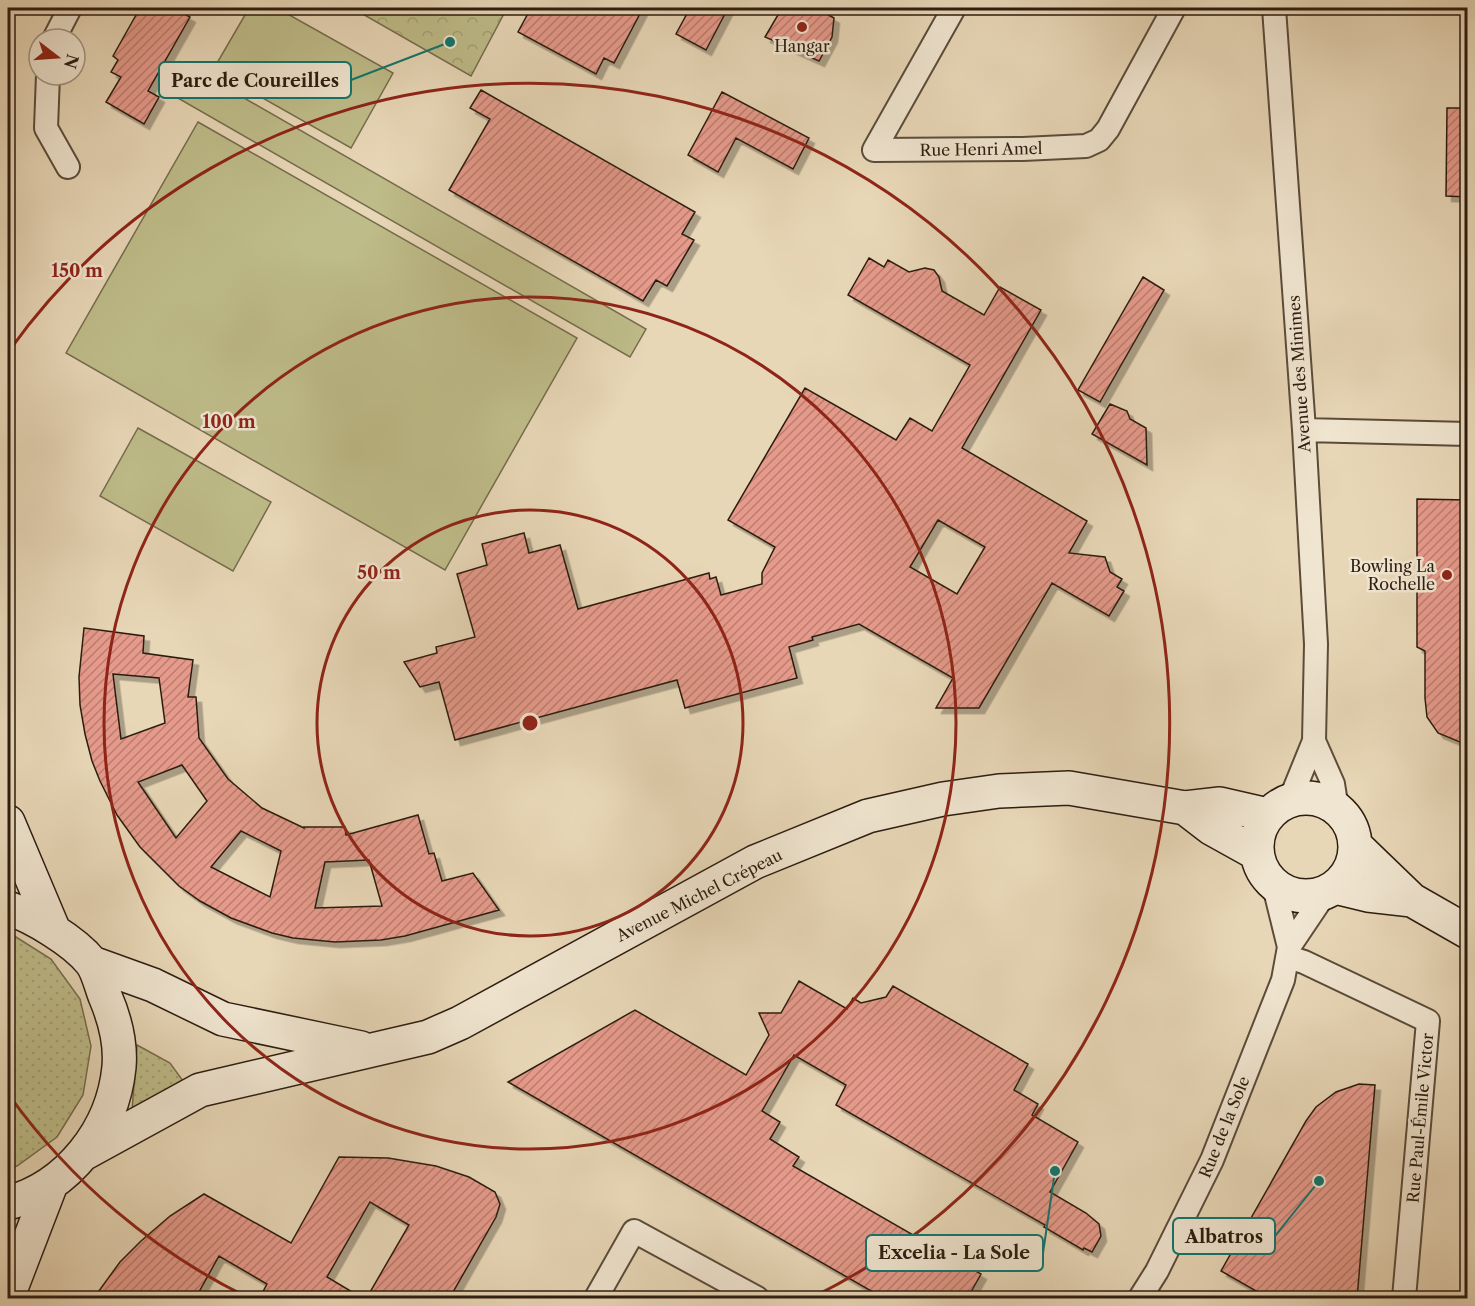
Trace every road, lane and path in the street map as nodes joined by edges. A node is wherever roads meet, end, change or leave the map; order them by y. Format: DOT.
graph roads {
  1 [pos="70,8"];
  2 [pos="954,8"];
  3 [pos="1174,8"];
  4 [pos="1274,8"];
  5 [pos="60,27"];
  6 [pos="48,87"];
  7 [pos="68,167"];
  8 [pos="1304,430"];
  9 [pos="1467,434"];
  10 [pos="1314,741"];
  11 [pos="1279,807"];
  12 [pos="1185,808"];
  13 [pos="1337,809"];
  14 [pos="8,822"];
  15 [pos="1355,845"];
  16 [pos="1256,853"];
  17 [pos="1274,886"];
  18 [pos="1330,890"];
  19 [pos="1412,900"];
  20 [pos="8,908"];
  21 [pos="54,931"];
  22 [pos="1467,932"];
  23 [pos="1288,952"];
  24 [pos="92,963"];
  25 [pos="371,1050"];
  26 [pos="85,1153"];
  27 [pos="51,1184"];
  28 [pos="8,1203"];
  29 [pos="8,1296"];
  30 [pos="596,1299"];
  31 [pos="757,1299"];
  32 [pos="1140,1299"];
  33 [pos="1404,1299"];
  1 -- 5 [label="street"];
  2 -- 3 [label="street, Rue Henri Amel"];
  4 -- 8 [label="street, Avenue des Minimes"];
  6 -- 7 [label="street"];
  8 -- 9 [label="street"];
  8 -- 10 [label="street, Avenue des Minimes"];
  10 -- 11 [label="street, Avenue des Minimes"];
  10 -- 13 [label="street, Avenue des Minimes"];
  11 -- 12 [label="street, Avenue Michel Crépeau"];
  11 -- 13 [label="street, Avenue Michel Crépeau"];
  11 -- 16 [label="street"];
  12 -- 16 [label="street, Avenue Michel Crépeau"];
  12 -- 25 [label="street, Avenue Michel Crépeau"];
  13 -- 15 [label="street"];
  14 -- 21 [label="street"];
  15 -- 18 [label="street"];
  15 -- 19 [label="street"];
  16 -- 17 [label="street"];
  17 -- 18 [label="street"];
  17 -- 23 [label="street, Rue de la Sole"];
  18 -- 19 [label="street"];
  18 -- 23 [label="street, Rue de la Sole"];
  19 -- 22 [label="street"];
  20 -- 21 [label="street"];
  21 -- 24 [label="street"];
  23 -- 32 [label="street, Rue de la Sole"];
  23 -- 33 [label="street, Rue Paul-Émile Victor"];
  24 -- 25 [label="street, Avenue Michel Crépeau"];
  24 -- 26 [label="street"];
  25 -- 26 [label="street, Avenue Michel Crépeau"];
  26 -- 27 [label="street"];
  27 -- 28 [label="street"];
  27 -- 29 [label="street"];
  30 -- 31 [label="street"];
}
